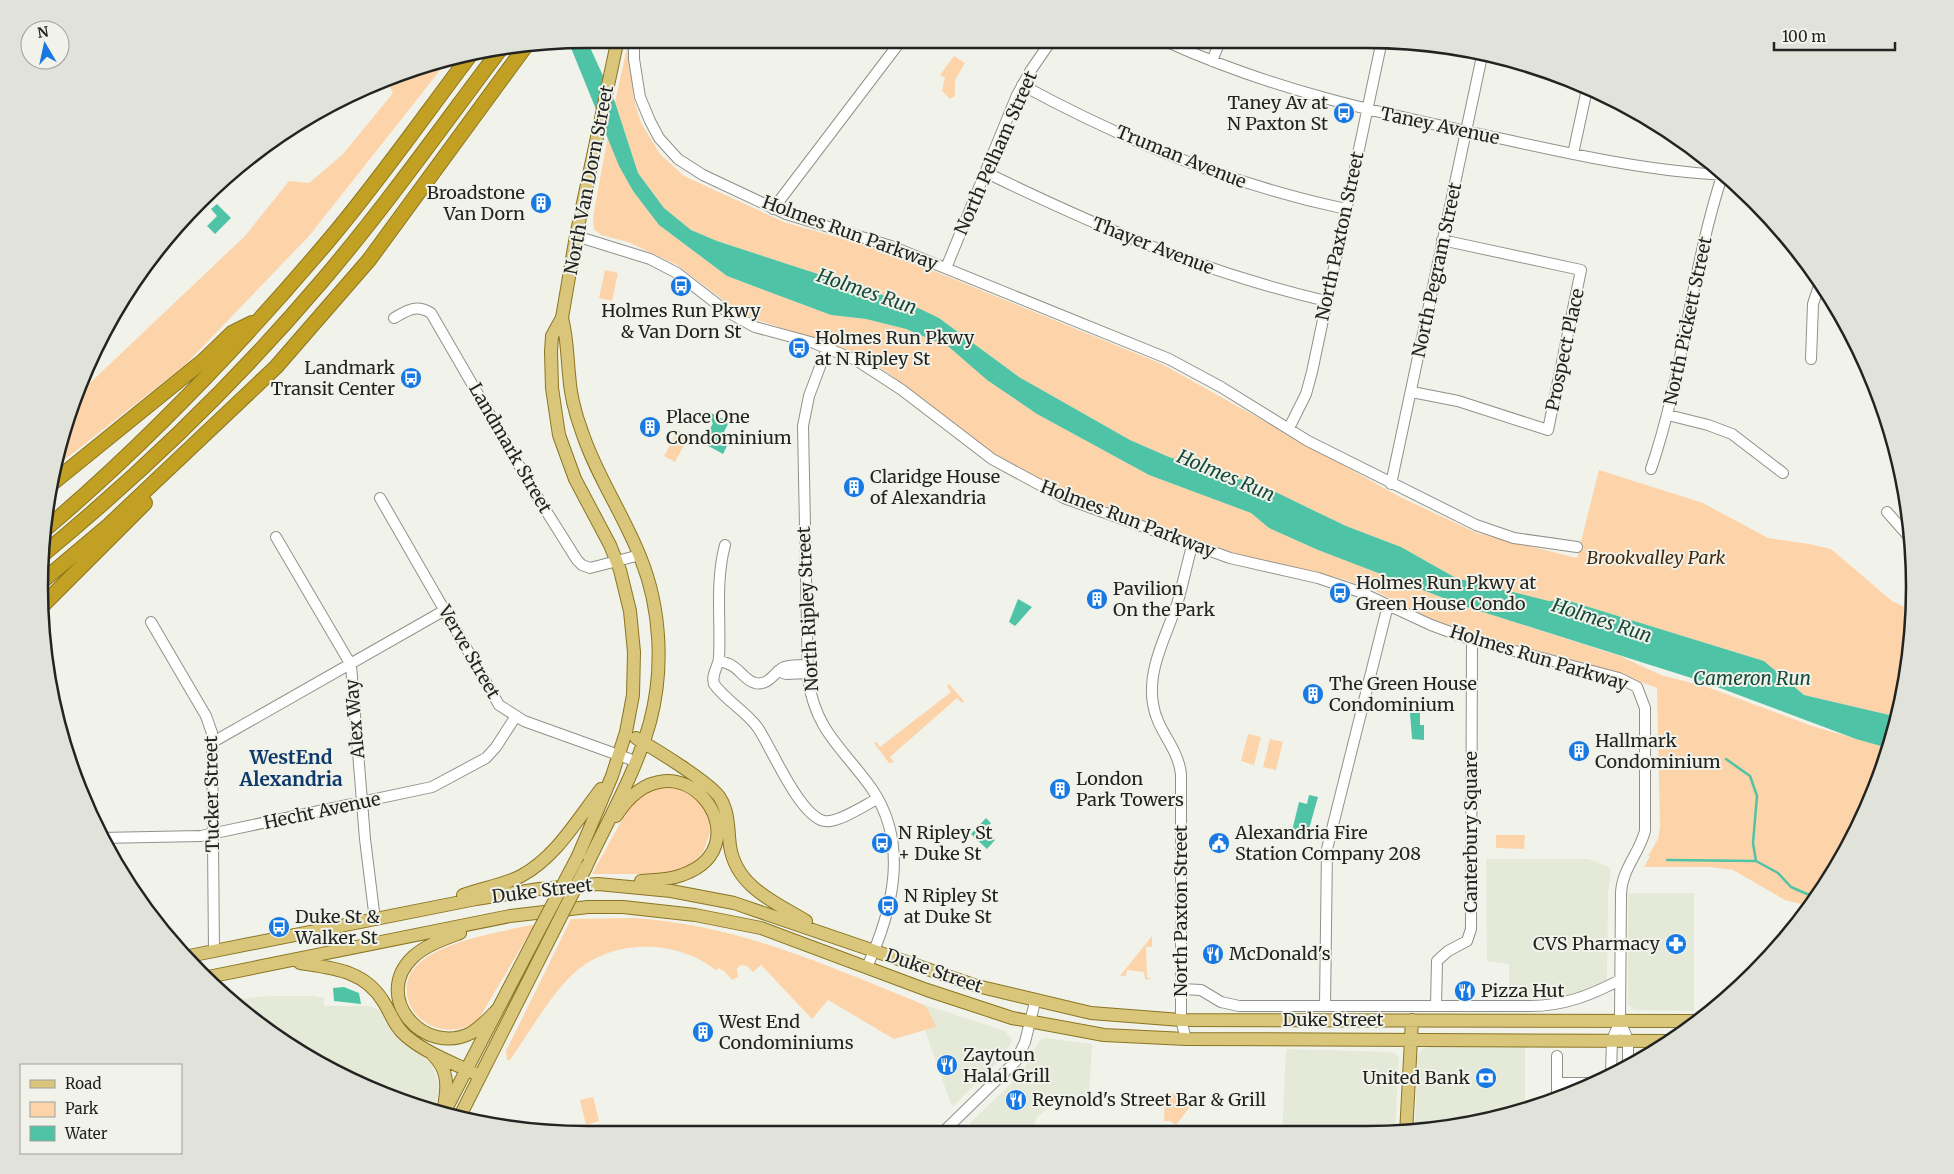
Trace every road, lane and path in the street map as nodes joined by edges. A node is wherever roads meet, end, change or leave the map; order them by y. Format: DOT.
graph roads {
  1 [pos="616,48"];
  2 [pos="634,48"];
  3 [pos="895,48"];
  4 [pos="1046,48"];
  5 [pos="1181,48"];
  6 [pos="1217,48"];
  7 [pos="1380,48"];
  8 [pos="522,52"];
  9 [pos="495,56"];
  10 [pos="1481,60"];
  11 [pos="1212,61"];
  12 [pos="466,62"];
  13 [pos="1022,86"];
  14 [pos="1586,94"];
  15 [pos="1366,110"];
  16 [pos="1466,132"];
  17 [pos="1573,154"];
  18 [pos="987,173"];
  19 [pos="1713,173"];
  20 [pos="1721,180"];
  21 [pos="773,209"];
  22 [pos="1346,209"];
  23 [pos="576,236"];
  24 [pos="1442,240"];
  25 [pos="946,268"];
  26 [pos="1818,290"];
  27 [pos="1326,301"];
  28 [pos="262,318"];
  29 [pos="394,318"];
  30 [pos="562,318"];
  31 [pos="828,348"];
  32 [pos="1812,359"];
  33 [pos="256,386"];
  34 [pos="1412,392"];
  35 [pos="1668,415"];
  36 [pos="1289,428"];
  37 [pos="1651,468"];
  38 [pos="1783,473"];
  39 [pos="59,478"];
  40 [pos="1391,484"];
  41 [pos="380,498"];
  42 [pos="1887,512"];
  43 [pos="51,523"];
  44 [pos="1903,532"];
  45 [pos="276,537"];
  46 [pos="725,545"];
  47 [pos="1192,546"];
  48 [pos="1577,547"];
  49 [pos="49,549"];
  50 [pos="640,555"];
  51 [pos="616,562"];
  52 [pos="48,576"];
  53 [pos="48,601"];
  54 [pos="1388,605"];
  55 [pos="445,610"];
  56 [pos="151,622"];
  57 [pos="1472,640"];
  58 [pos="719,661"];
  59 [pos="351,665"];
  60 [pos="808,669"];
  61 [pos="516,716"];
  62 [pos="626,732"];
  63 [pos="213,742"];
  64 [pos="642,742"];
  65 [pos="619,755"];
  66 [pos="635,761"];
  67 [pos="612,776"];
  68 [pos="877,799"];
  69 [pos="362,802"];
  70 [pos="213,834"];
  71 [pos="110,838"];
  72 [pos="594,850"];
  73 [pos="598,884"];
  74 [pos="423,910"];
  75 [pos="510,916"];
  76 [pos="375,920"];
  77 [pos="830,935"];
  78 [pos="875,950"];
  79 [pos="214,951"];
  80 [pos="193,955"];
  81 [pos="290,962"];
  82 [pos="867,967"];
  83 [pos="214,976"];
  84 [pos="1620,980"];
  85 [pos="1181,989"];
  86 [pos="1035,1002"];
  87 [pos="1325,1006"];
  88 [pos="1436,1006"];
  89 [pos="497,1010"];
  90 [pos="1181,1020"];
  91 [pos="1412,1020"];
  92 [pos="1620,1021"];
  93 [pos="1687,1021"];
  94 [pos="1032,1023"];
  95 [pos="1180,1039"];
  96 [pos="1411,1040"];
  97 [pos="1612,1040"];
  98 [pos="1628,1040"];
  99 [pos="1659,1041"];
  100 [pos="425,1048"];
  101 [pos="1557,1056"];
  102 [pos="474,1058"];
  103 [pos="1628,1059"];
  104 [pos="486,1064"];
  105 [pos="1612,1068"];
  106 [pos="467,1070"];
  107 [pos="480,1076"];
  108 [pos="1557,1083"];
  109 [pos="1578,1083"];
  110 [pos="1557,1091"];
  111 [pos="444,1107"];
  112 [pos="446,1108"];
  113 [pos="462,1111"];
  114 [pos="1406,1125"];
  115 [pos="949,1126"];
  1 -- 23 [label="main road, North Van Dorn Street"];
  2 -- 21 [label="street, Holmes Run Parkway"];
  3 -- 21 [label="street"];
  4 -- 13 [label="street, North Pelham Street"];
  5 -- 11 [label="street, Taney Avenue"];
  6 -- 11 [label="street"];
  7 -- 15 [label="street, North Paxton Street"];
  8 -- 33 [label="highway"];
  9 -- 49 [label="highway"];
  10 -- 16 [label="street, North Pegram Street"];
  11 -- 15 [label="street, Taney Avenue"];
  12 -- 28 [label="highway"];
  13 -- 18 [label="street, North Pelham Street"];
  13 -- 22 [label="street, Truman Avenue"];
  14 -- 17 [label="street"];
  15 -- 16 [label="street, Taney Avenue"];
  15 -- 22 [label="street, North Paxton Street"];
  16 -- 17 [label="street, Taney Avenue"];
  16 -- 24 [label="street, North Pegram Street"];
  17 -- 19 [label="street, Taney Avenue"];
  18 -- 25 [label="street, North Pelham Street"];
  18 -- 27 [label="street, Thayer Avenue"];
  20 -- 35 [label="street, North Pickett Street"];
  21 -- 25 [label="street, Holmes Run Parkway"];
  22 -- 27 [label="street, North Paxton Street"];
  23 -- 30 [label="main road, North Van Dorn Street"];
  23 -- 31 [label="street, Holmes Run Parkway"];
  24 -- 34 [label="street, North Pegram Street"];
  24 -- 34 [label="street, Prospect Place"];
  25 -- 36 [label="street, Holmes Run Parkway"];
  26 -- 32 [label="street"];
  27 -- 36 [label="street, North Paxton Street"];
  28 -- 39 [label="highway"];
  28 -- 43 [label="highway"];
  29 -- 51 [label="street, Landmark Street"];
  30 -- 50 [label="main road, North Van Dorn Street"];
  30 -- 51 [label="main road, North Van Dorn Street"];
  31 -- 47 [label="street, Holmes Run Parkway"];
  31 -- 60 [label="street, North Ripley Street"];
  33 -- 52 [label="highway"];
  33 -- 53 [label="highway"];
  34 -- 40 [label="street, North Pegram Street"];
  35 -- 37 [label="street, North Pickett Street"];
  35 -- 38 [label="street"];
  36 -- 40 [label="street, Holmes Run Parkway"];
  40 -- 48 [label="street, Holmes Run Parkway"];
  41 -- 55 [label="street, Verve Street"];
  42 -- 44 [label="street"];
  45 -- 59 [label="street, Alex Way"];
  46 -- 58 [label="street"];
  47 -- 54 [label="street, Holmes Run Parkway"];
  47 -- 85 [label="street, North Paxton Street"];
  50 -- 51 [label="street, Landmark Street"];
  50 -- 64 [label="main road, North Van Dorn Street"];
  51 -- 62 [label="main road, North Van Dorn Street"];
  54 -- 57 [label="street, Holmes Run Parkway"];
  54 -- 87 [label="street"];
  55 -- 59 [label="street"];
  55 -- 61 [label="street, Verve Street"];
  56 -- 63 [label="street, Tucker Street"];
  57 -- 84 [label="street, Holmes Run Parkway"];
  57 -- 88 [label="street, Canterbury Square"];
  58 -- 60 [label="street"];
  58 -- 68 [label="street"];
  59 -- 63 [label="street"];
  59 -- 69 [label="street, Alex Way"];
  60 -- 68 [label="street, North Ripley Street"];
  61 -- 65 [label="street, Verve Street"];
  61 -- 69 [label="street, Hecht Avenue"];
  62 -- 64 [label="main road"];
  62 -- 65 [label="main road, North Van Dorn Street"];
  63 -- 70 [label="street, Tucker Street"];
  64 -- 66 [label="main road, North Van Dorn Street"];
  64 -- 77 [label="main road"];
  65 -- 66 [label="street, Verve Street"];
  65 -- 67 [label="main road, North Van Dorn Street"];
  66 -- 72 [label="main road, North Van Dorn Street"];
  67 -- 74 [label="main road"];
  67 -- 89 [label="main road, North Van Dorn Street, bridge"];
  68 -- 78 [label="street, North Ripley Street"];
  69 -- 70 [label="street, Hecht Avenue"];
  69 -- 76 [label="street, Alex Way"];
  70 -- 71 [label="street, Hecht Avenue"];
  70 -- 79 [label="street, Tucker Street"];
  72 -- 73 [label="main road"];
  72 -- 104 [label="main road, North Van Dorn Street, bridge"];
  73 -- 74 [label="main road, Duke Street"];
  73 -- 77 [label="main road, Duke Street"];
  74 -- 76 [label="main road, Duke Street"];
  75 -- 81 [label="main road, Duke Street"];
  75 -- 82 [label="main road, Duke Street"];
  75 -- 89 [label="main road"];
  76 -- 79 [label="main road, Duke Street"];
  77 -- 78 [label="main road, Duke Street"];
  78 -- 82 [label="street, North Ripley Street"];
  78 -- 86 [label="main road, Duke Street"];
  79 -- 80 [label="main road, Duke Street"];
  81 -- 83 [label="main road, Duke Street"];
  81 -- 100 [label="main road"];
  82 -- 94 [label="main road, Duke Street"];
  84 -- 88 [label="street, Duke Street"];
  84 -- 92 [label="street"];
  85 -- 87 [label="street, Duke Street"];
  85 -- 90 [label="street, North Paxton Street"];
  86 -- 90 [label="main road, Duke Street"];
  86 -- 94 [label="street"];
  87 -- 88 [label="street, Duke Street"];
  89 -- 102 [label="main road, North Van Dorn Street"];
  90 -- 91 [label="main road, Duke Street"];
  90 -- 95 [label="street, North Paxton Street"];
  91 -- 92 [label="main road, Duke Street"];
  91 -- 96 [label="main road"];
  92 -- 93 [label="main road, Duke Street"];
  92 -- 97 [label="street"];
  92 -- 98 [label="street"];
  94 -- 95 [label="main road, Duke Street"];
  94 -- 115 [label="street"];
  95 -- 96 [label="main road, Duke Street"];
  96 -- 97 [label="main road, Duke Street"];
  96 -- 114 [label="main road"];
  97 -- 98 [label="main road, Duke Street"];
  97 -- 105 [label="street"];
  98 -- 99 [label="main road, Duke Street"];
  98 -- 103 [label="street"];
  100 -- 106 [label="main road"];
  100 -- 111 [label="main road"];
  101 -- 108 [label="street"];
  102 -- 104 [label="main road"];
  102 -- 106 [label="main road, North Van Dorn Street"];
  104 -- 107 [label="main road, North Van Dorn Street"];
  106 -- 107 [label="main road"];
  106 -- 112 [label="main road, North Van Dorn Street"];
  107 -- 113 [label="main road, North Van Dorn Street"];
  108 -- 109 [label="street"];
  108 -- 110 [label="street"];
}
